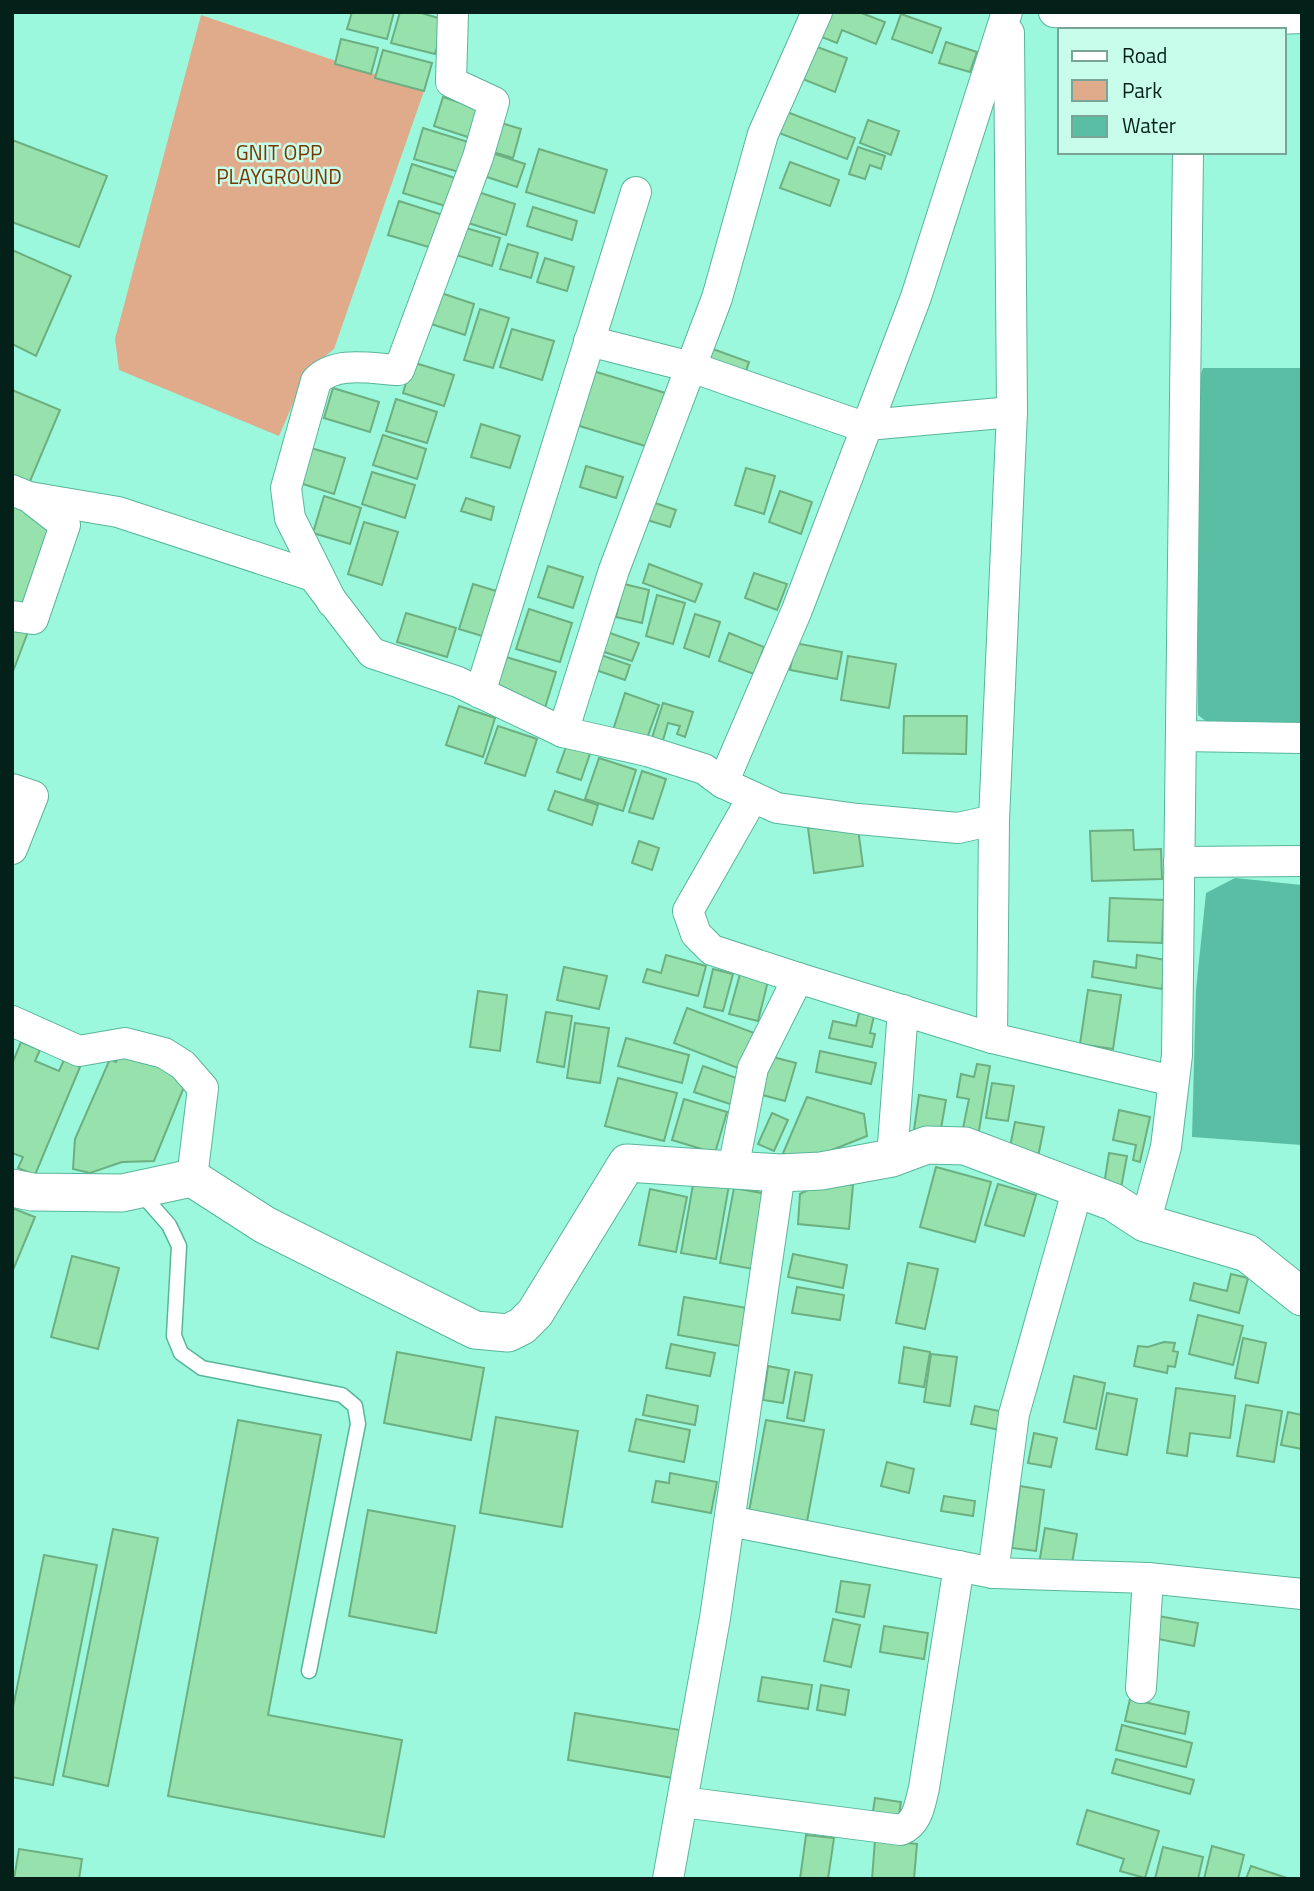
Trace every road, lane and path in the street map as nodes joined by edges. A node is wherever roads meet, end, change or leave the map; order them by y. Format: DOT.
graph roads {
  1 [pos="453,12"];
  2 [pos="817,12"];
  3 [pos="1008,12"];
  4 [pos="1054,12"];
  5 [pos="1302,18"];
  6 [pos="1189,21"];
  7 [pos="1188,154"];
  8 [pos="636,192"];
  9 [pos="589,341"];
  10 [pos="691,367"];
  11 [pos="1012,412"];
  12 [pos="867,425"];
  13 [pos="20,493"];
  14 [pos="332,602"];
  15 [pos="12,616"];
  16 [pos="481,693"];
  17 [pos="563,732"];
  18 [pos="1181,737"];
  19 [pos="1302,738"];
  20 [pos="723,783"];
  21 [pos="12,789"];
  22 [pos="753,797"];
  23 [pos="994,820"];
  24 [pos="12,849"];
  25 [pos="1302,861"];
  26 [pos="1179,862"];
  27 [pos="798,978"];
  28 [pos="903,1010"];
  29 [pos="12,1021"];
  30 [pos="992,1038"];
  31 [pos="1173,1081"];
  32 [pos="892,1158"];
  33 [pos="733,1169"];
  34 [pos="780,1173"];
  35 [pos="192,1178"];
  36 [pos="12,1188"];
  37 [pos="1078,1188"];
  38 [pos="138,1190"];
  39 [pos="1145,1223"];
  40 [pos="1302,1297"];
  41 [pos="730,1521"];
  42 [pos="959,1566"];
  43 [pos="993,1573"];
  44 [pos="1148,1578"];
  45 [pos="1302,1594"];
  46 [pos="309,1671"];
  47 [pos="1141,1688"];
  48 [pos="682,1802"];
  49 [pos="668,1879"];
  1 -- 14 [label="street"];
  2 -- 10 [label="street"];
  3 -- 11 [label="street"];
  3 -- 12 [label="street"];
  4 -- 6 [label="street"];
  5 -- 6 [label="street"];
  7 -- 18 [label="street"];
  8 -- 9 [label="street"];
  9 -- 10 [label="street"];
  9 -- 16 [label="street"];
  10 -- 12 [label="street"];
  10 -- 17 [label="street"];
  11 -- 12 [label="street"];
  11 -- 23 [label="street"];
  12 -- 20 [label="street"];
  13 -- 14 [label="street"];
  13 -- 15 [label="street"];
  14 -- 16 [label="street"];
  16 -- 17 [label="street"];
  17 -- 20 [label="street"];
  18 -- 19 [label="street"];
  18 -- 26 [label="street"];
  20 -- 22 [label="street"];
  21 -- 24 [label="street"];
  22 -- 23 [label="street"];
  22 -- 27 [label="street"];
  23 -- 30 [label="street"];
  25 -- 26 [label="street"];
  26 -- 31 [label="street"];
  27 -- 28 [label="street"];
  27 -- 33 [label="street"];
  28 -- 30 [label="street"];
  28 -- 32 [label="street"];
  29 -- 35 [label="street"];
  30 -- 31 [label="street"];
  31 -- 39 [label="street"];
  32 -- 34 [label="street"];
  32 -- 37 [label="street"];
  33 -- 34 [label="street"];
  33 -- 35 [label="street"];
  34 -- 41 [label="street"];
  35 -- 38 [label="street"];
  36 -- 38 [label="street"];
  37 -- 39 [label="street"];
  37 -- 43 [label="street"];
  38 -- 46 [label="lane"];
  39 -- 40 [label="street"];
  41 -- 42 [label="street"];
  41 -- 48 [label="street"];
  42 -- 43 [label="street"];
  42 -- 48 [label="street"];
  43 -- 44 [label="street"];
  44 -- 45 [label="street"];
  44 -- 47 [label="street"];
  48 -- 49 [label="street"];
}
